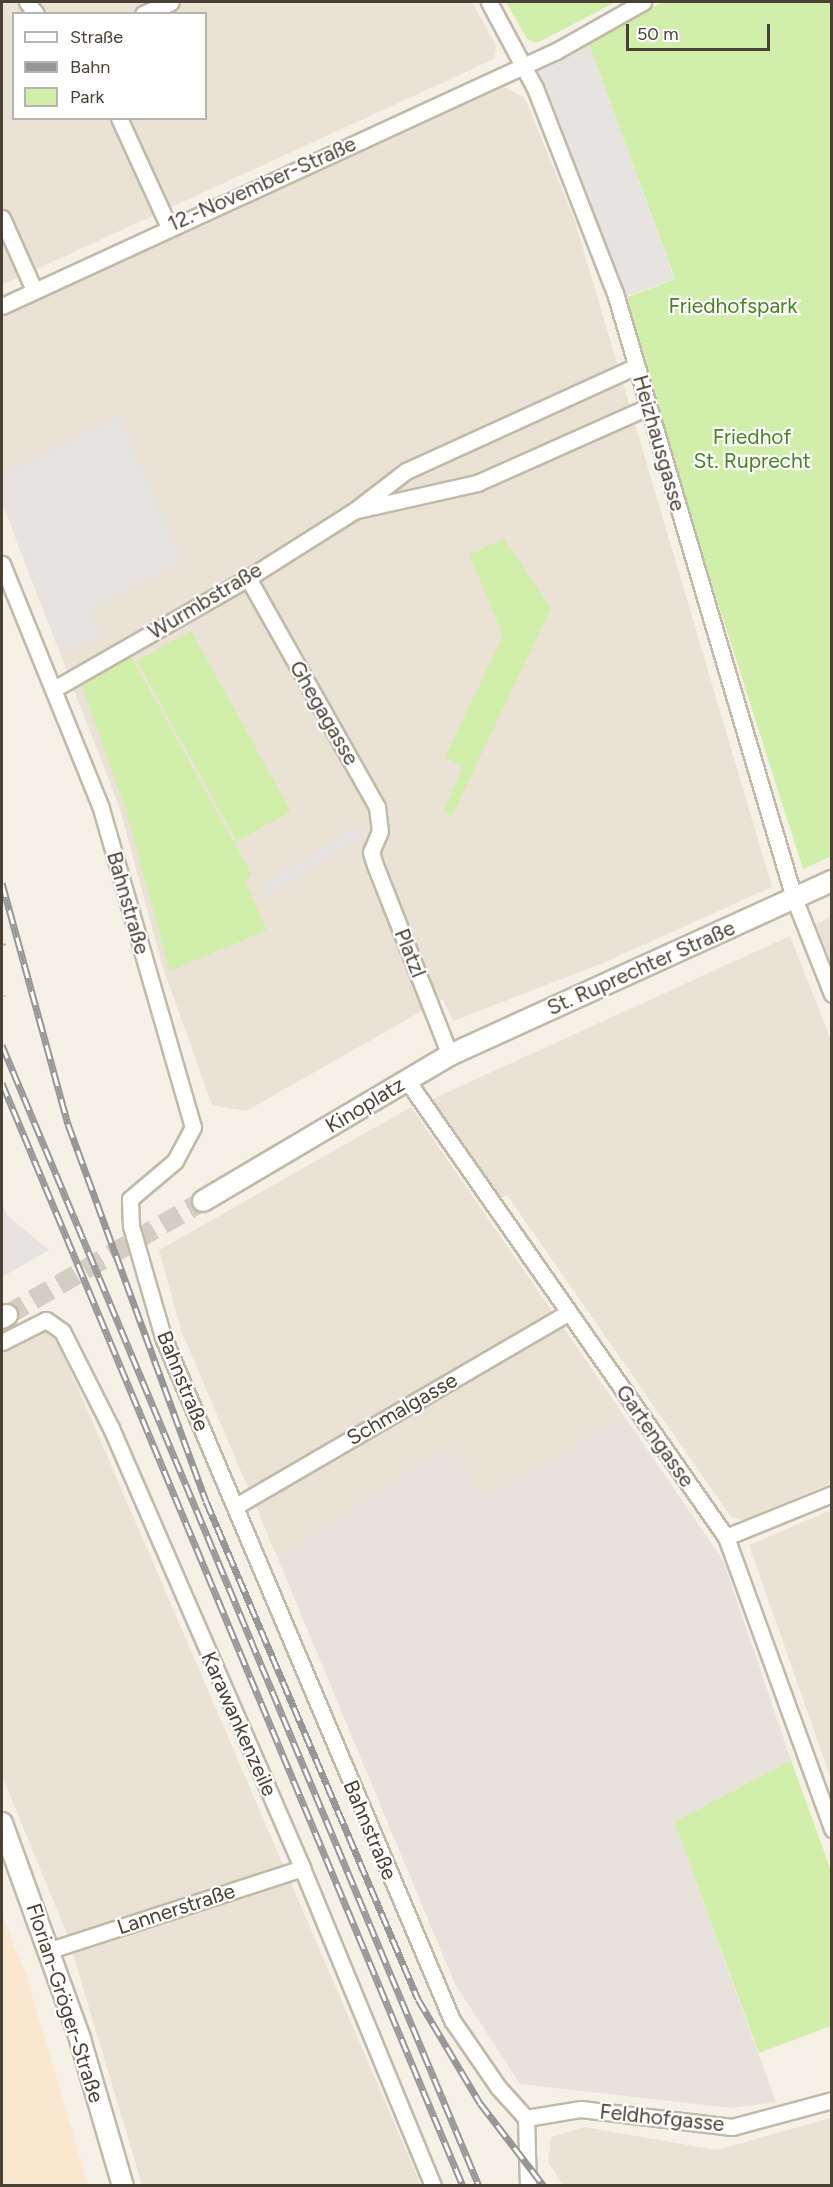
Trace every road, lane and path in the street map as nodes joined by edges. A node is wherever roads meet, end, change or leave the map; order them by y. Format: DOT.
graph roads {
  1 [pos="171,2"];
  2 [pos="489,2"];
  3 [pos="643,2"];
  4 [pos="148,12"];
  5 [pos="524,65"];
  6 [pos="120,120"];
  7 [pos="2,218"];
  8 [pos="169,226"];
  9 [pos="34,290"];
  10 [pos="2,306"];
  11 [pos="636,366"];
  12 [pos="648,407"];
  13 [pos="354,511"];
  14 [pos="2,564"];
  15 [pos="248,578"];
  16 [pos="54,689"];
  17 [pos="371,852"];
  18 [pos="831,881"];
  19 [pos="794,898"];
  20 [pos="831,994"];
  21 [pos="450,1054"];
  22 [pos="406,1079"];
  23 [pos="203,1201"];
  24 [pos="569,1312"];
  25 [pos="2,1342"];
  26 [pos="831,1494"];
  27 [pos="236,1506"];
  28 [pos="726,1538"];
  29 [pos="2,1823"];
  30 [pos="831,1829"];
  31 [pos="302,1868"];
  32 [pos="50,1950"];
  33 [pos="831,2100"];
  34 [pos="526,2118"];
  35 [pos="123,2186"];
  36 [pos="434,2186"];
  37 [pos="528,2186"];
  1 -- 4 [label="street"];
  2 -- 5 [label="street, Heizhausgasse"];
  3 -- 5 [label="street, 12.-November-Straße"];
  5 -- 8 [label="street, 12.-November-Straße"];
  5 -- 11 [label="street, Heizhausgasse"];
  6 -- 8 [label="street"];
  7 -- 9 [label="street"];
  8 -- 9 [label="street, 12.-November-Straße"];
  9 -- 10 [label="street, 12.-November-Straße"];
  11 -- 12 [label="street, Heizhausgasse"];
  11 -- 13 [label="street, Wurmbstraße"];
  12 -- 13 [label="street, Wurmbstraße"];
  12 -- 19 [label="street, Heizhausgasse"];
  13 -- 15 [label="street, Wurmbstraße"];
  14 -- 16 [label="street, Bahnstraße"];
  15 -- 16 [label="street, Wurmbstraße"];
  15 -- 17 [label="street, Ghegagasse"];
  16 -- 27 [label="street, Bahnstraße"];
  17 -- 21 [label="street, Platzl"];
  18 -- 19 [label="street, St. Ruprechter Straße"];
  19 -- 20 [label="street, Heizhausgasse"];
  19 -- 21 [label="street, St. Ruprechter Straße"];
  21 -- 22 [label="street, Kinoplatz"];
  22 -- 23 [label="street, Kinoplatz"];
  22 -- 24 [label="street, Gartengasse"];
  24 -- 27 [label="street, Schmalgasse"];
  24 -- 28 [label="street, Gartengasse"];
  25 -- 31 [label="street, Karawankenzeile"];
  26 -- 28 [label="street"];
  27 -- 34 [label="street, Bahnstraße"];
  28 -- 30 [label="street, Gartengasse"];
  29 -- 32 [label="street, Florian-Gröger-Straße"];
  31 -- 32 [label="street, Lannerstraße"];
  31 -- 36 [label="street, Karawankenzeile"];
  32 -- 35 [label="street, Florian-Gröger-Straße"];
  33 -- 34 [label="street, Feldhofgasse"];
  34 -- 37 [label="street"];
}
